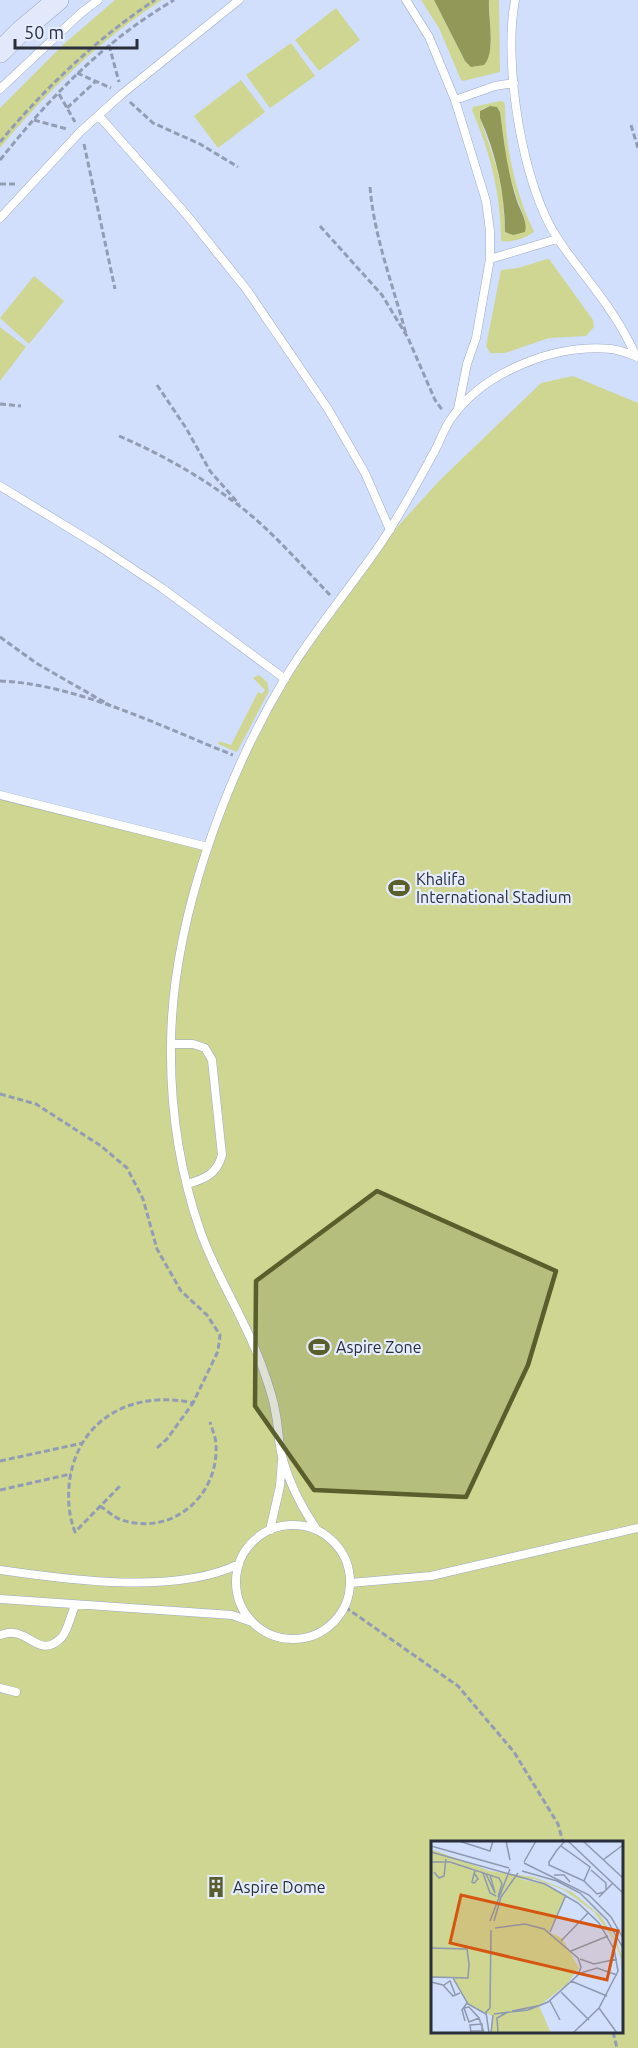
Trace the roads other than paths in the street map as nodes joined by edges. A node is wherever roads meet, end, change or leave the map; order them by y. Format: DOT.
graph roads {
  1 [pos="58,0"];
  2 [pos="98,0"];
  3 [pos="239,0"];
  4 [pos="406,0"];
  5 [pos="514,0"];
  6 [pos="0,52"];
  7 [pos="513,83"];
  8 [pos="0,89"];
  9 [pos="455,100"];
  10 [pos="99,116"];
  11 [pos="0,218"];
  12 [pos="557,239"];
  13 [pos="490,259"];
  14 [pos="638,357"];
  15 [pos="458,409"];
  16 [pos="0,486"];
  17 [pos="390,530"];
  18 [pos="285,679"];
  19 [pos="0,795"];
  20 [pos="208,847"];
  21 [pos="171,1044"];
  22 [pos="187,1184"];
  23 [pos="282,1458"];
  24 [pos="638,1528"];
  25 [pos="270,1530"];
  26 [pos="317,1530"];
  27 [pos="239,1564"];
  28 [pos="0,1570"];
  29 [pos="350,1583"];
  30 [pos="0,1599"];
  31 [pos="75,1606"];
  32 [pos="253,1622"];
  33 [pos="0,1635"];
  34 [pos="0,1688"];
  35 [pos="16,1692"];
  1 -- 6 [label="main road"];
  2 -- 8 [label="lane"];
  3 -- 10 [label="lane"];
  4 -- 9 [label="lane"];
  5 -- 7 [label="lane"];
  7 -- 9 [label="lane"];
  7 -- 12 [label="lane"];
  9 -- 13 [label="lane"];
  10 -- 11 [label="lane"];
  10 -- 17 [label="lane"];
  12 -- 13 [label="lane"];
  12 -- 14 [label="lane"];
  13 -- 15 [label="lane"];
  14 -- 15 [label="lane"];
  15 -- 17 [label="lane"];
  16 -- 18 [label="lane"];
  17 -- 18 [label="lane"];
  18 -- 20 [label="lane"];
  19 -- 20 [label="lane"];
  20 -- 21 [label="lane"];
  21 -- 22 [label="lane"];
  21 -- 22 [label="lane"];
  22 -- 23 [label="lane"];
  23 -- 25 [label="lane"];
  23 -- 26 [label="lane"];
  24 -- 29 [label="lane"];
  25 -- 26 [label="lane"];
  25 -- 27 [label="lane"];
  26 -- 29 [label="lane"];
  27 -- 28 [label="lane"];
  27 -- 32 [label="lane"];
  29 -- 32 [label="lane"];
  30 -- 31 [label="lane"];
  31 -- 32 [label="lane"];
  31 -- 33 [label="lane"];
  34 -- 35 [label="lane"];
}
